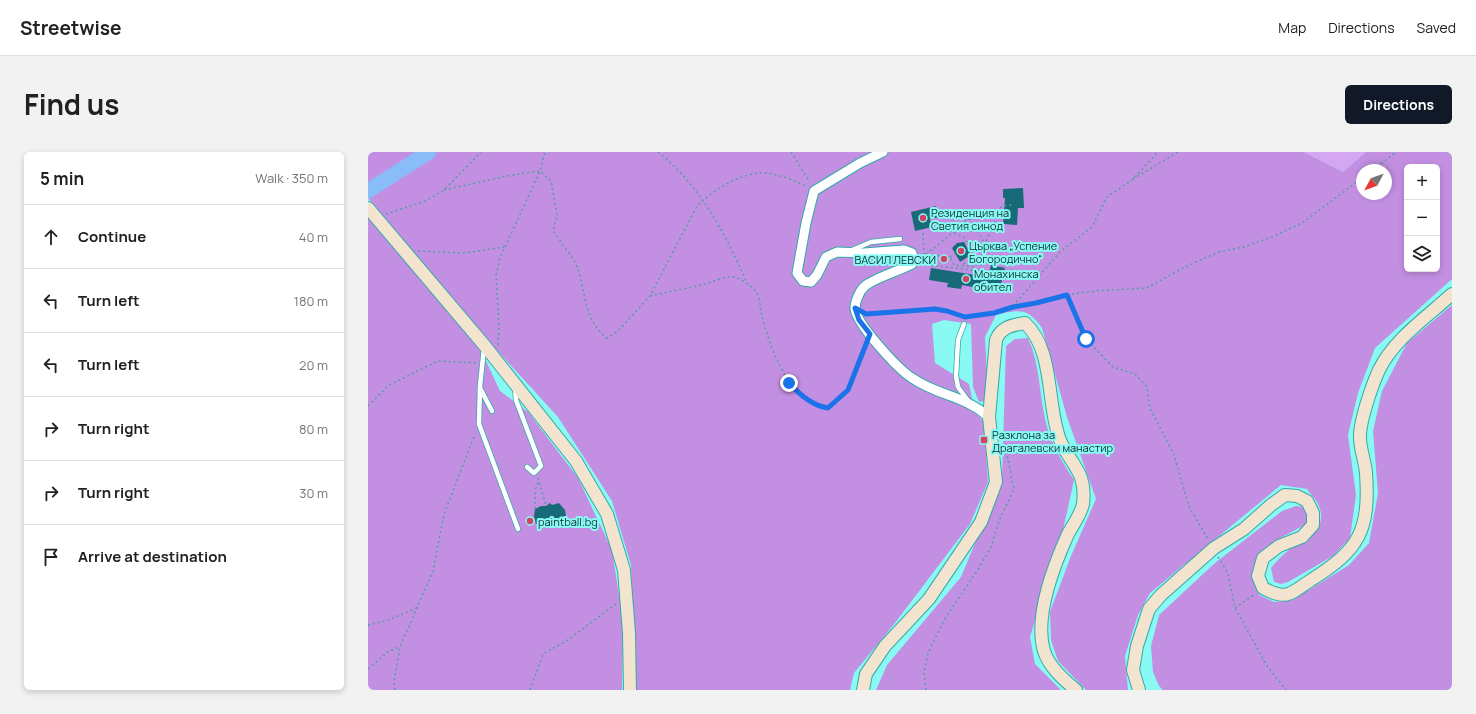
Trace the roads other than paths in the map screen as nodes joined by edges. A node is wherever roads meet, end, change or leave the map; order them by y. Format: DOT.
graph roads {
  1 [pos="884,152"];
  2 [pos="372,212"];
  3 [pos="900,239"];
  4 [pos="847,252"];
  5 [pos="1452,294"];
  6 [pos="964,324"];
  7 [pos="485,346"];
  8 [pos="515,384"];
  9 [pos="480,386"];
  10 [pos="969,402"];
  11 [pos="492,412"];
  12 [pos="989,417"];
  13 [pos="527,466"];
  14 [pos="518,529"];
  15 [pos="630,690"];
  16 [pos="863,690"];
  17 [pos="1076,690"];
  18 [pos="1139,690"];
  1 -- 4 [label="street"];
  2 -- 7 [label="street"];
  3 -- 4 [label="lane"];
  4 -- 10 [label="street"];
  5 -- 18 [label="street"];
  6 -- 10 [label="lane"];
  7 -- 8 [label="street"];
  7 -- 9 [label="lane"];
  8 -- 13 [label="lane"];
  8 -- 15 [label="street"];
  9 -- 11 [label="lane"];
  9 -- 14 [label="lane"];
  10 -- 12 [label="street"];
  12 -- 16 [label="street"];
  12 -- 17 [label="street"];
}
